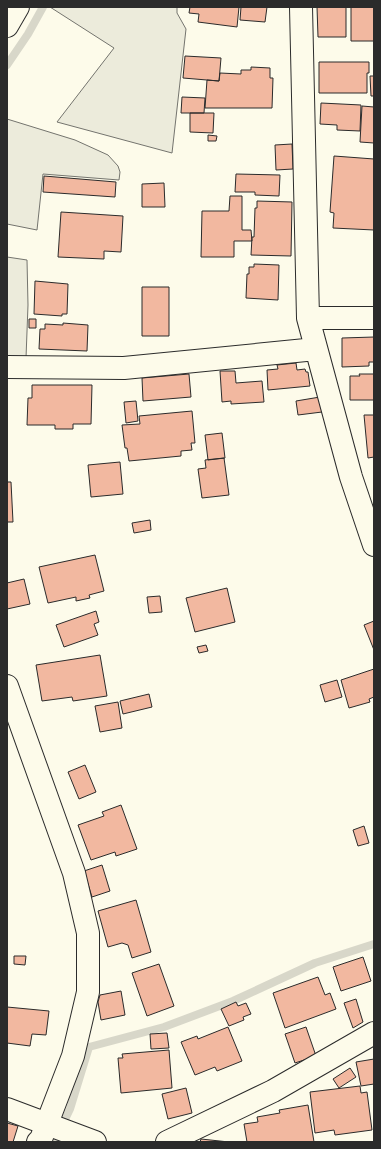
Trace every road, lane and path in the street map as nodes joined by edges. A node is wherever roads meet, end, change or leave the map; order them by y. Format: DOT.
graph roads {
  1 [pos="18,7"];
  2 [pos="301,7"];
  3 [pos="7,26"];
  4 [pos="308,318"];
  5 [pos="374,318"];
  6 [pos="316,349"];
  7 [pos="7,367"];
  8 [pos="374,545"];
  9 [pos="7,686"];
  10 [pos="374,1033"];
  11 [pos="7,1109"];
  12 [pos="50,1124"];
  13 [pos="38,1142"];
  14 [pos="95,1142"];
  15 [pos="167,1142"];
  1 -- 3 [label="street"];
  2 -- 4 [label="street"];
  4 -- 5 [label="street"];
  4 -- 6 [label="street"];
  6 -- 7 [label="street"];
  6 -- 8 [label="street"];
  9 -- 12 [label="street"];
  10 -- 15 [label="street"];
  11 -- 12 [label="street"];
  12 -- 13 [label="street"];
  12 -- 14 [label="street"];
}
